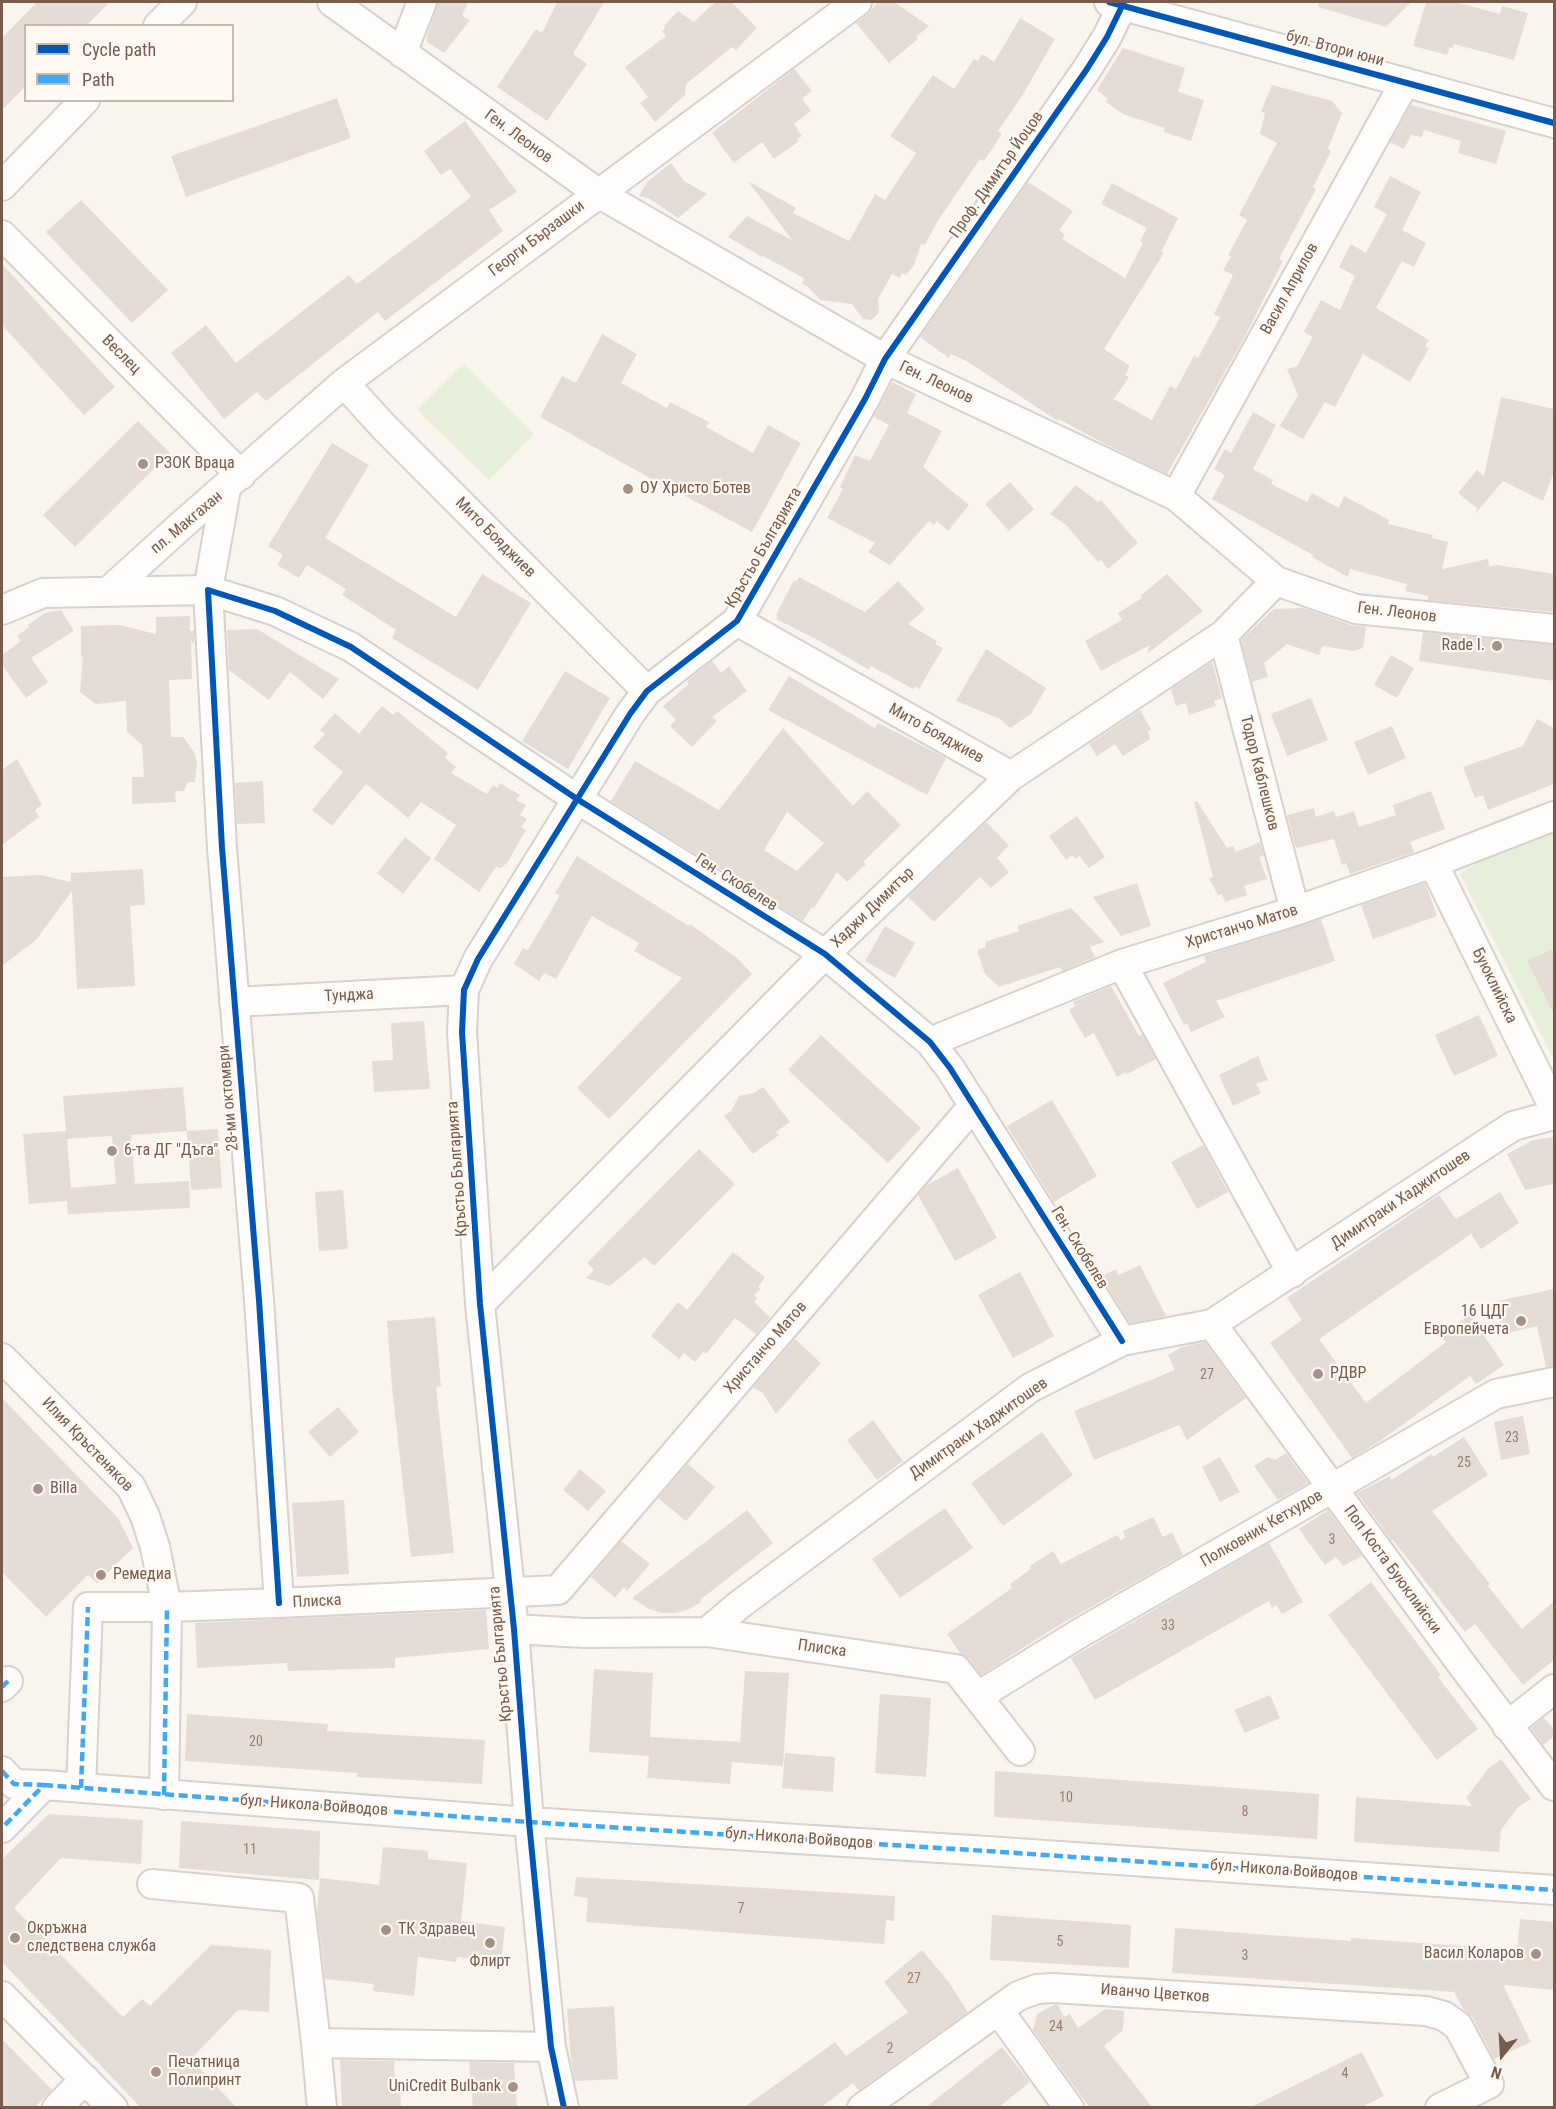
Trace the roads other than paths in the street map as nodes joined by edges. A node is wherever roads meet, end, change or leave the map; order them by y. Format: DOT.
graph roads {
  1 [pos="182,2"];
  2 [pos="332,2"];
  3 [pos="422,2"];
  4 [pos="857,2"];
  5 [pos="1118,3"];
  6 [pos="160,24"];
  7 [pos="402,53"];
  8 [pos="1405,82"];
  9 [pos="83,102"];
  10 [pos="1554,123"];
  11 [pos="2,186"];
  12 [pos="598,193"];
  13 [pos="2,235"];
  14 [pos="885,359"];
  15 [pos="344,383"];
  16 [pos="233,482"];
  17 [pos="1176,496"];
  18 [pos="1276,581"];
  19 [pos="110,590"];
  20 [pos="208,590"];
  21 [pos="2,610"];
  22 [pos="737,621"];
  23 [pos="1554,629"];
  24 [pos="1224,635"];
  25 [pos="647,691"];
  26 [pos="1011,776"];
  27 [pos="577,799"];
  28 [pos="1554,816"];
  29 [pos="1432,863"];
  30 [pos="1295,911"];
  31 [pos="825,954"];
  32 [pos="1122,964"];
  33 [pos="464,990"];
  34 [pos="234,1002"];
  35 [pos="930,1042"];
  36 [pos="974,1105"];
  37 [pos="1554,1108"];
  38 [pos="1554,1114"];
  39 [pos="1292,1273"];
  40 [pos="480,1304"];
  41 [pos="1212,1324"];
  42 [pos="1122,1341"];
  43 [pos="2,1358"];
  44 [pos="1554,1382"];
  45 [pos="1332,1490"];
  46 [pos="558,1590"];
  47 [pos="509,1592"];
  48 [pos="279,1604"];
  49 [pos="167,1607"];
  50 [pos="514,1629"];
  51 [pos="707,1632"];
  52 [pos="1554,1689"];
  53 [pos="978,1696"];
  54 [pos="1507,1726"];
  55 [pos="1020,1751"];
  56 [pos="2,1771"];
  57 [pos="44,1785"];
  58 [pos="1554,1786"];
  59 [pos="81,1788"];
  60 [pos="164,1795"];
  61 [pos="529,1822"];
  62 [pos="2,1828"];
  63 [pos="152,1884"];
  64 [pos="1554,1890"];
  65 [pos="2,1996"];
  66 [pos="999,2011"];
  67 [pos="316,2043"];
  68 [pos="551,2047"];
  69 [pos="85,2079"];
  70 [pos="57,2108"];
  71 [pos="113,2108"];
  72 [pos="322,2108"];
  73 [pos="564,2108"];
  74 [pos="862,2108"];
  75 [pos="1069,2108"];
  76 [pos="1440,2108"];
  1 -- 6 [label="street"];
  2 -- 7 [label="street, Ген. Леонов"];
  3 -- 7 [label="street"];
  4 -- 12 [label="street, Георги Бързашки"];
  5 -- 8 [label="street, бул. Втори юни"];
  5 -- 14 [label="street, Проф. Димитър Йоцов"];
  7 -- 12 [label="street, Ген. Леонов"];
  8 -- 10 [label="street, бул. Втори юни"];
  8 -- 17 [label="street, Васил Априлов"];
  9 -- 11 [label="street"];
  12 -- 14 [label="street, Ген. Леонов"];
  12 -- 15 [label="street, Георги Бързашки"];
  13 -- 16 [label="street, Веслец"];
  14 -- 17 [label="street, Ген. Леонов"];
  14 -- 22 [label="street, Кръстьо Българията"];
  15 -- 16 [label="street, Георги Бързашки"];
  15 -- 25 [label="street, Мито Бояджиев"];
  16 -- 19 [label="street, пл. Макгахан"];
  16 -- 20 [label="street, пл. Макгахан"];
  17 -- 18 [label="street, Ген. Леонов"];
  18 -- 23 [label="street, Ген. Леонов"];
  18 -- 24 [label="street, Хаджи Димитър"];
  19 -- 20 [label="street"];
  19 -- 21 [label="street"];
  20 -- 27 [label="street, Ген. Скобелев"];
  20 -- 34 [label="street, 28-ми октомври"];
  22 -- 25 [label="street, Кръстьо Българията"];
  22 -- 26 [label="street, Мито Бояджиев"];
  24 -- 26 [label="street, Хаджи Димитър"];
  24 -- 30 [label="street, Тодор Каблешков"];
  25 -- 27 [label="street, Кръстьо Българията"];
  26 -- 31 [label="street, Хаджи Димитър"];
  27 -- 31 [label="street, Ген. Скобелев"];
  27 -- 33 [label="street, Кръстьо Българията"];
  28 -- 29 [label="street, Христанчо Матов"];
  29 -- 30 [label="street, Христанчо Матов"];
  29 -- 37 [label="street, Буюклийска"];
  30 -- 32 [label="street, Христанчо Матов"];
  31 -- 35 [label="street, Ген. Скобелев"];
  31 -- 40 [label="street, Хаджи Димитър"];
  32 -- 35 [label="street, Христанчо Матов"];
  32 -- 39 [label="street"];
  33 -- 34 [label="street, Тунджа"];
  33 -- 40 [label="street, Кръстьо Българията"];
  34 -- 48 [label="street, 28-ми октомври"];
  35 -- 36 [label="street, Ген. Скобелев"];
  36 -- 42 [label="street, Ген. Скобелев"];
  36 -- 46 [label="street, Христанчо Матов"];
  38 -- 39 [label="street, Димитраки Хаджитошев"];
  39 -- 41 [label="street, Димитраки Хаджитошев"];
  40 -- 47 [label="street, Кръстьо Българията"];
  41 -- 42 [label="street, Димитраки Хаджитошев"];
  41 -- 45 [label="street, Поп Коста Буюклийски"];
  42 -- 51 [label="street, Димитраки Хаджитошев"];
  43 -- 49 [label="street, Илия Кръстеняков"];
  44 -- 45 [label="street, Полковник Кетхудов"];
  45 -- 53 [label="street, Полковник Кетхудов"];
  45 -- 54 [label="street, Поп Коста Буюклийски"];
  46 -- 47 [label="street"];
  46 -- 50 [label="street, Христанчо Матов"];
  47 -- 48 [label="street, Плиска"];
  47 -- 50 [label="street, Кръстьо Българията"];
  48 -- 49 [label="street, Плиска"];
  49 -- 59 [label="street, Плиска"];
  49 -- 60 [label="street, Илия Кръстеняков"];
  50 -- 51 [label="street, Плиска"];
  50 -- 61 [label="street, Кръстьо Българията"];
  51 -- 53 [label="street, Плиска"];
  52 -- 54 [label="street"];
  53 -- 55 [label="street, Плиска"];
  54 -- 58 [label="street, Поп Коста Буюклийски"];
  56 -- 57 [label="street, бул. Никола Войводов"];
  57 -- 59 [label="street, бул. Никола Войводов"];
  57 -- 62 [label="street"];
  59 -- 60 [label="street, бул. Никола Войводов"];
  60 -- 61 [label="street, бул. Никола Войводов"];
  61 -- 64 [label="street, бул. Никола Войводов"];
  61 -- 68 [label="street, Кръстьо Българията"];
  63 -- 67 [label="street"];
  65 -- 69 [label="street"];
  66 -- 74 [label="street, Иванчо Цветков"];
  66 -- 75 [label="street"];
  66 -- 76 [label="street, Иванчо Цветков"];
  67 -- 68 [label="street"];
  67 -- 72 [label="street"];
  68 -- 73 [label="street, Кръстьо Българията"];
  69 -- 70 [label="street"];
  69 -- 71 [label="street"];
}
